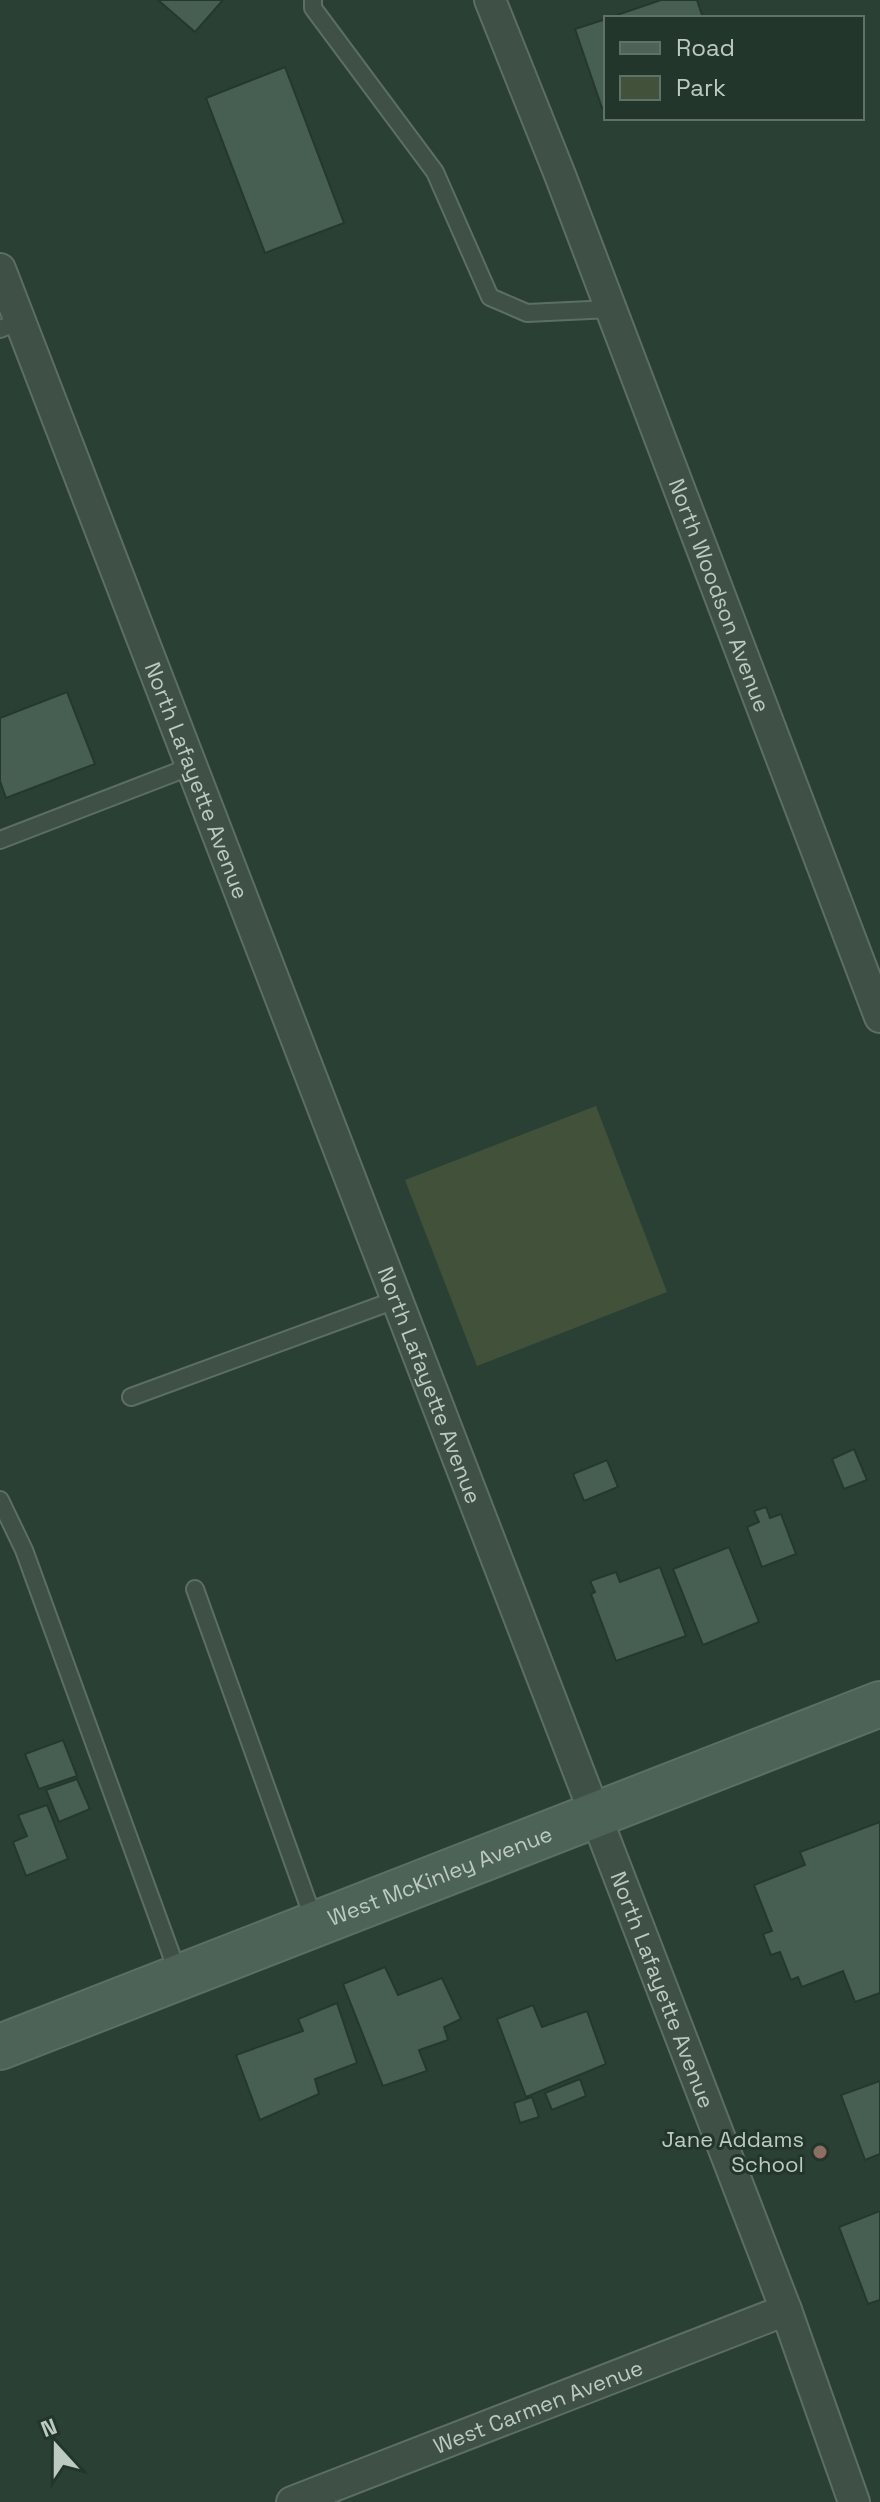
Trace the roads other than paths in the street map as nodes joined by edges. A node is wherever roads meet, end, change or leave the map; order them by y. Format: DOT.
graph roads {
  1 [pos="313,0"];
  2 [pos="490,0"];
  3 [pos="0,269"];
  4 [pos="611,309"];
  5 [pos="10,325"];
  6 [pos="192,766"];
  7 [pos="0,840"];
  8 [pos="880,1017"];
  9 [pos="398,1299"];
  10 [pos="131,1397"];
  11 [pos="0,1500"];
  12 [pos="195,1589"];
  13 [pos="880,1704"];
  14 [pos="596,1816"];
  15 [pos="315,1925"];
  16 [pos="179,1978"];
  17 [pos="0,2047"];
  18 [pos="786,2310"];
  19 [pos="292,2502"];
  20 [pos="854,2502"];
  1 -- 4 [label="lane"];
  2 -- 4 [label="street, North Woodson Avenue"];
  3 -- 5 [label="street, North Lafayette Avenue"];
  4 -- 8 [label="street, North Woodson Avenue"];
  5 -- 6 [label="street, North Lafayette Avenue"];
  6 -- 7 [label="lane"];
  6 -- 9 [label="street, North Lafayette Avenue"];
  9 -- 10 [label="lane"];
  9 -- 14 [label="street, North Lafayette Avenue"];
  11 -- 16 [label="lane"];
  12 -- 15 [label="lane"];
  13 -- 14 [label="main road, West McKinley Avenue"];
  14 -- 15 [label="main road, West McKinley Avenue"];
  14 -- 18 [label="street, North Lafayette Avenue"];
  15 -- 16 [label="main road, West McKinley Avenue"];
  16 -- 17 [label="main road, West McKinley Avenue"];
  18 -- 19 [label="street, West Carmen Avenue"];
  18 -- 20 [label="street, North Lafayette Avenue"];
}
